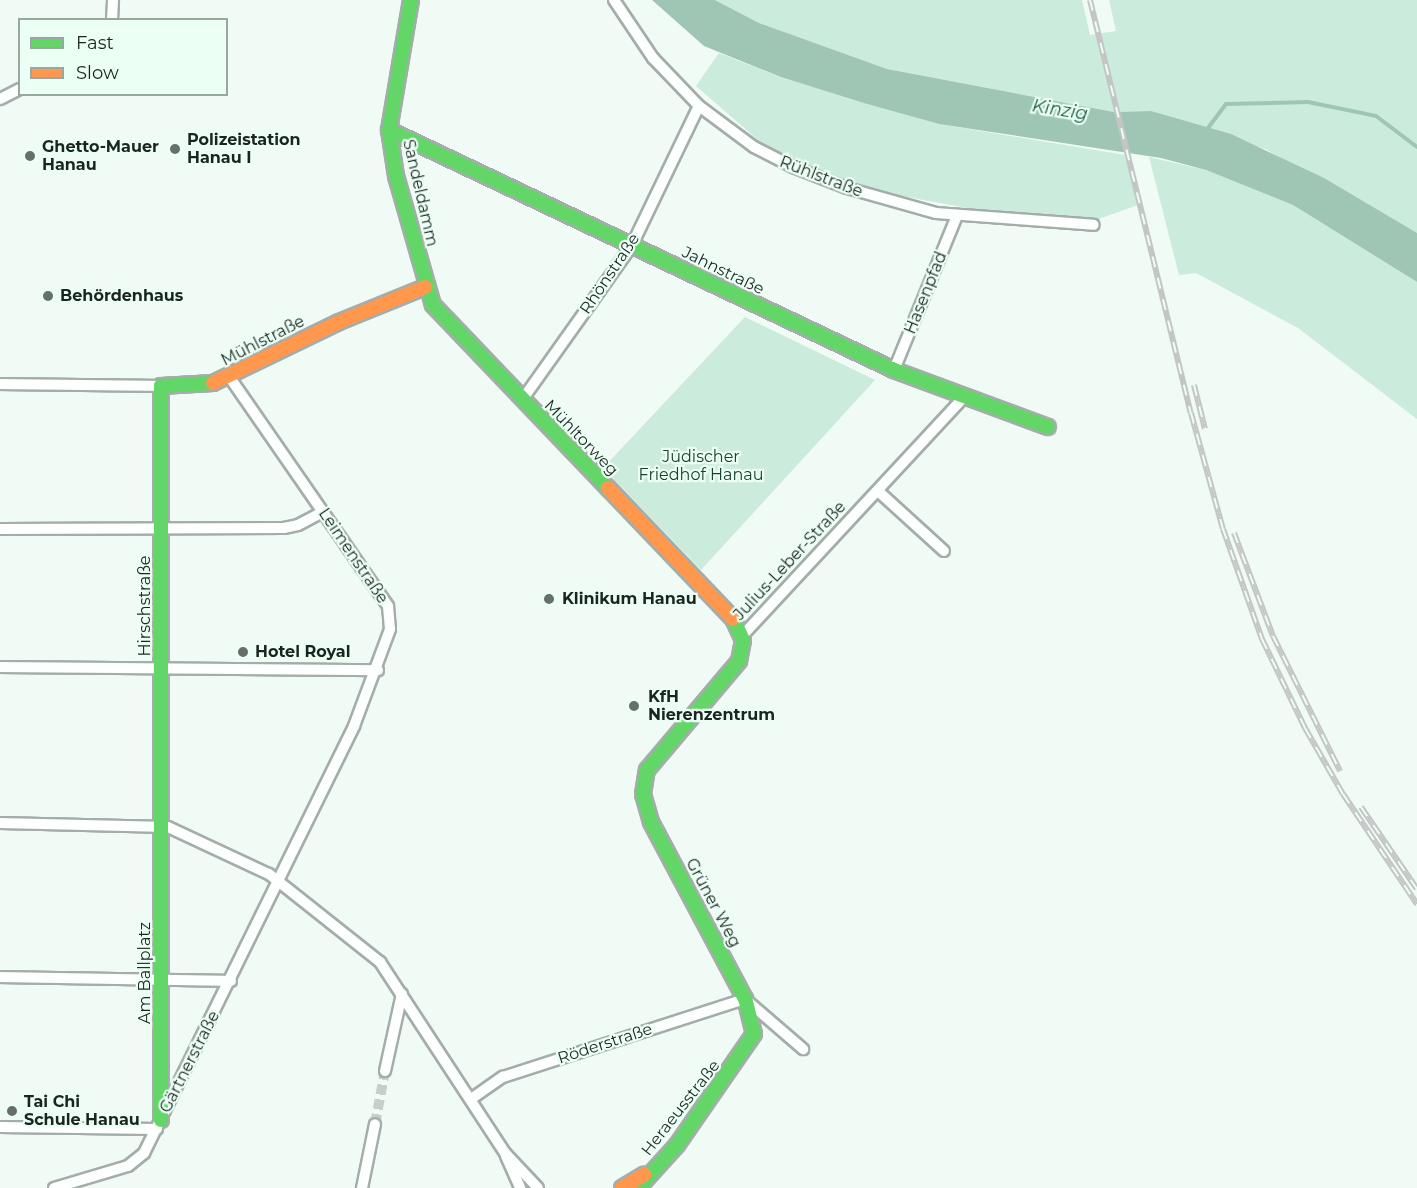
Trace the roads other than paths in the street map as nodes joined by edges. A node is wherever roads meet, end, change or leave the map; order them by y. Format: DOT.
graph roads {
  1 [pos="113,0"];
  2 [pos="411,0"];
  3 [pos="614,0"];
  4 [pos="112,18"];
  5 [pos="18,90"];
  6 [pos="0,99"];
  7 [pos="699,106"];
  8 [pos="389,130"];
  9 [pos="957,216"];
  10 [pos="1094,225"];
  11 [pos="632,245"];
  12 [pos="425,287"];
  13 [pos="894,370"];
  14 [pos="230,378"];
  15 [pos="0,384"];
  16 [pos="161,386"];
  17 [pos="964,397"];
  18 [pos="522,400"];
  19 [pos="1048,427"];
  20 [pos="878,491"];
  21 [pos="322,512"];
  22 [pos="0,529"];
  23 [pos="162,529"];
  24 [pos="944,551"];
  25 [pos="742,636"];
  26 [pos="0,667"];
  27 [pos="161,668"];
  28 [pos="378,670"];
  29 [pos="651,822"];
  30 [pos="0,823"];
  31 [pos="161,827"];
  32 [pos="280,882"];
  33 [pos="0,977"];
  34 [pos="162,980"];
  35 [pos="231,981"];
  36 [pos="402,994"];
  37 [pos="745,999"];
  38 [pos="748,1047"];
  39 [pos="803,1049"];
  40 [pos="385,1071"];
  41 [pos="471,1099"];
  42 [pos="159,1124"];
  43 [pos="375,1124"];
  44 [pos="0,1127"];
  45 [pos="505,1153"];
  46 [pos="670,1154"];
  47 [pos="655,1169"];
  48 [pos="54,1188"];
  49 [pos="362,1188"];
  50 [pos="520,1188"];
  51 [pos="538,1188"];
  52 [pos="622,1188"];
  53 [pos="638,1188"];
  54 [pos="652,1188"];
  1 -- 4 [label="street"];
  2 -- 8 [label="street, Sandeldamm"];
  3 -- 7 [label="street, Rühlstraße"];
  5 -- 6 [label="street"];
  7 -- 9 [label="street, Rühlstraße"];
  7 -- 11 [label="street, Rhönstraße"];
  8 -- 11 [label="street, Jahnstraße"];
  8 -- 12 [label="street, Sandeldamm"];
  9 -- 10 [label="street, Rühlstraße"];
  9 -- 13 [label="street, Hasenpfad"];
  11 -- 13 [label="street, Jahnstraße"];
  11 -- 18 [label="street, Rhönstraße"];
  12 -- 14 [label="street, Mühlstraße"];
  12 -- 18 [label="street, Mühltorweg"];
  13 -- 17 [label="street, Jahnstraße"];
  14 -- 16 [label="street, Mühlstraße"];
  14 -- 21 [label="street, Leimenstraße"];
  15 -- 16 [label="street, Mühlstraße"];
  16 -- 23 [label="street, Hirschstraße"];
  17 -- 19 [label="street, Jahnstraße"];
  17 -- 20 [label="street, Julius-Leber-Straße"];
  18 -- 25 [label="street, Mühltorweg"];
  20 -- 24 [label="street"];
  20 -- 25 [label="street, Julius-Leber-Straße"];
  21 -- 23 [label="street"];
  21 -- 28 [label="street, Leimenstraße"];
  22 -- 23 [label="street"];
  23 -- 27 [label="street, Hirschstraße"];
  25 -- 29 [label="street, Julius-Leber-Straße"];
  26 -- 27 [label="street"];
  27 -- 28 [label="street"];
  27 -- 31 [label="street, Hirschstraße"];
  28 -- 32 [label="street, Leimenstraße"];
  29 -- 37 [label="street, Grüner Weg"];
  30 -- 31 [label="street"];
  31 -- 32 [label="street"];
  31 -- 34 [label="street, Am Ballplatz"];
  32 -- 35 [label="street, Gärtnerstraße"];
  32 -- 36 [label="street"];
  33 -- 34 [label="street"];
  34 -- 35 [label="street"];
  34 -- 42 [label="street, Am Ballplatz"];
  35 -- 42 [label="street, Gärtnerstraße"];
  36 -- 40 [label="street"];
  36 -- 41 [label="street"];
  37 -- 38 [label="street, Grüner Weg"];
  37 -- 39 [label="street, Grüner Weg"];
  37 -- 41 [label="street, Röderstraße"];
  38 -- 46 [label="street, Heraeusstraße"];
  41 -- 45 [label="street"];
  42 -- 44 [label="street"];
  42 -- 48 [label="street, Gärtnerstraße"];
  43 -- 49 [label="street"];
  45 -- 50 [label="street"];
  45 -- 51 [label="street"];
  46 -- 47 [label="street, Heraeusstraße"];
  46 -- 54 [label="street"];
  47 -- 52 [label="street"];
  47 -- 53 [label="street, Heraeusstraße"];
}
